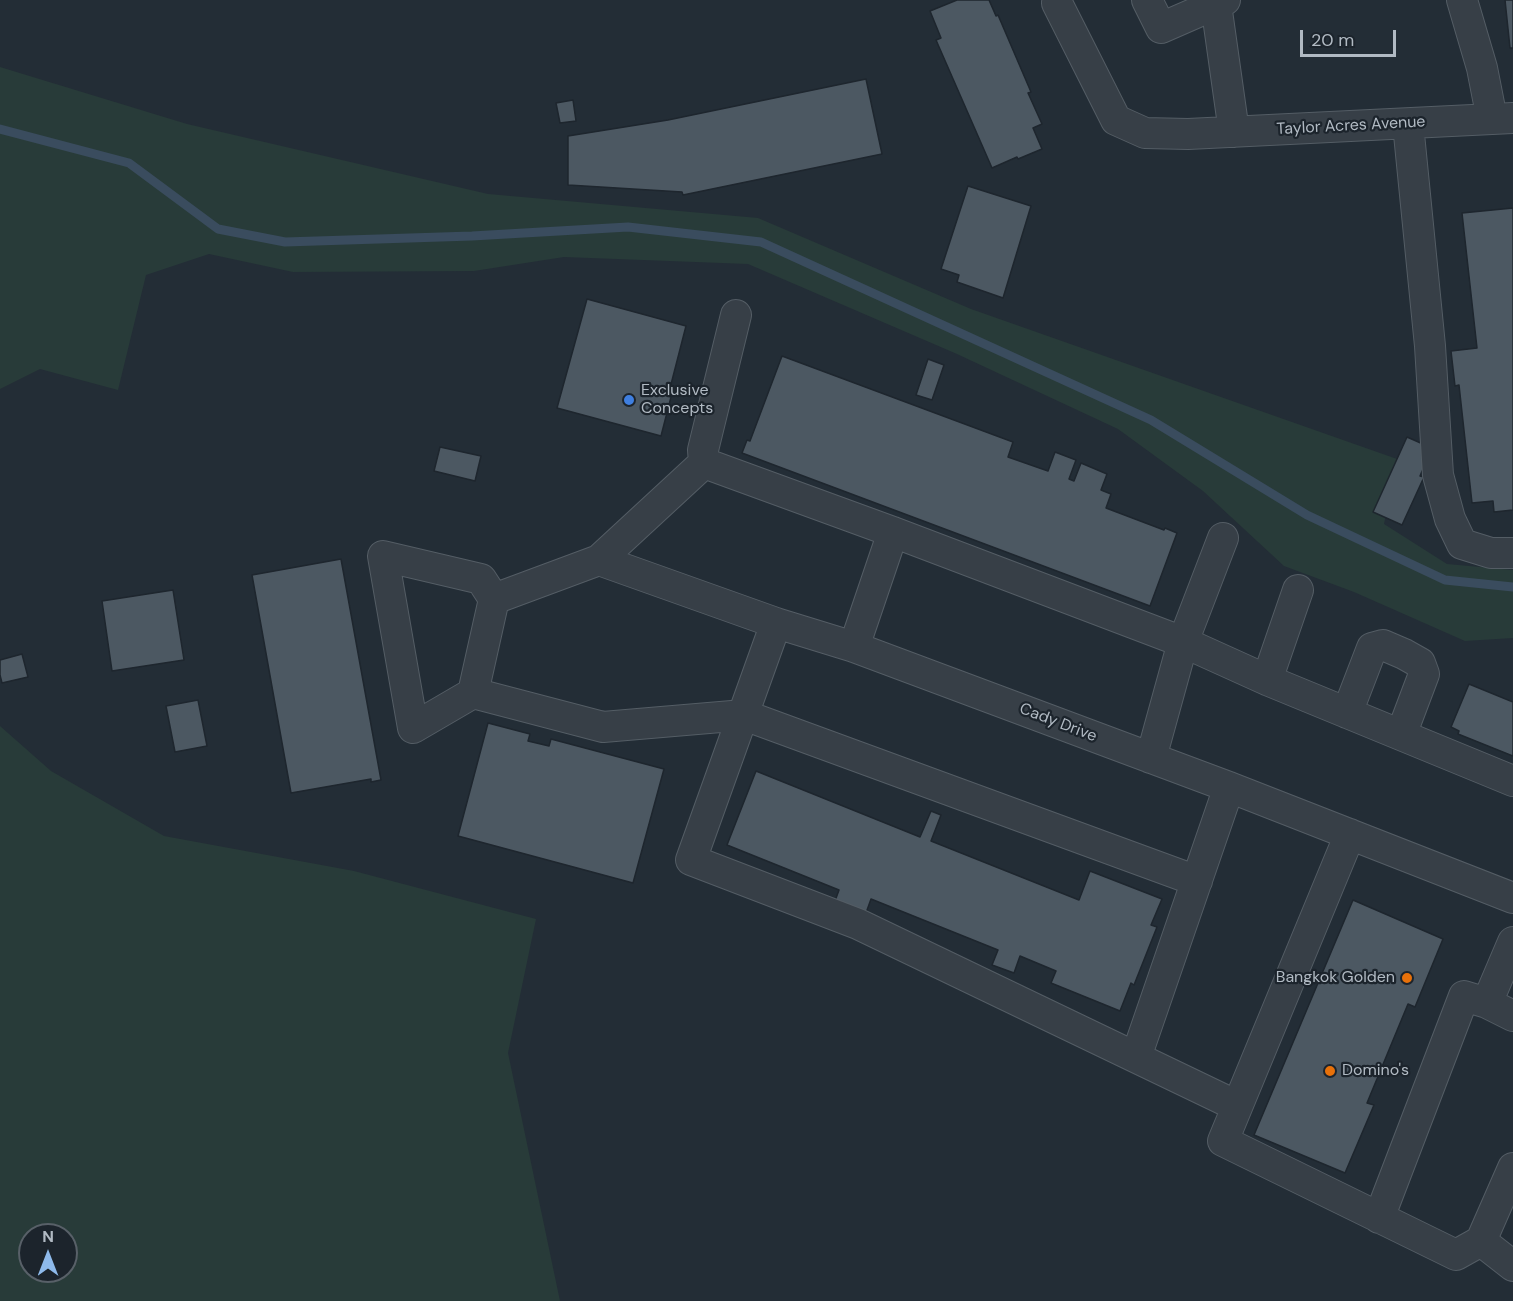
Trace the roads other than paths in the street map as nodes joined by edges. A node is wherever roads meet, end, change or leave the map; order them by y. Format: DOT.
graph roads {
  1 [pos="1147,0"];
  2 [pos="1462,0"];
  3 [pos="1220,2"];
  4 [pos="1057,3"];
  5 [pos="1502,119"];
  6 [pos="1408,124"];
  7 [pos="1234,132"];
  8 [pos="736,315"];
  9 [pos="704,464"];
  10 [pos="893,532"];
  11 [pos="1223,538"];
  12 [pos="1513,553"];
  13 [pos="599,560"];
  14 [pos="1299,590"];
  15 [pos="494,599"];
  16 [pos="776,623"];
  17 [pos="1183,642"];
  18 [pos="854,647"];
  19 [pos="1267,680"];
  20 [pos="473,693"];
  21 [pos="1347,713"];
  22 [pos="744,715"];
  23 [pos="1401,735"];
  24 [pos="1151,758"];
  25 [pos="1513,781"];
  26 [pos="1229,787"];
  27 [pos="1350,834"];
  28 [pos="1197,881"];
  29 [pos="1513,898"];
  30 [pos="1513,942"];
  31 [pos="1500,1009"];
  32 [pos="1136,1057"];
  33 [pos="1237,1106"];
  34 [pos="1513,1168"];
  35 [pos="1379,1218"];
  36 [pos="1481,1241"];
  37 [pos="1513,1266"];
  1 -- 3 [label="street"];
  2 -- 5 [label="street"];
  3 -- 7 [label="street"];
  4 -- 7 [label="street, Taylor Acres Avenue"];
  5 -- 6 [label="street, Taylor Acres Avenue"];
  6 -- 7 [label="street, Taylor Acres Avenue"];
  6 -- 12 [label="street"];
  8 -- 9 [label="street"];
  9 -- 10 [label="street"];
  9 -- 13 [label="street"];
  10 -- 17 [label="street"];
  10 -- 18 [label="street"];
  11 -- 17 [label="street"];
  13 -- 15 [label="street"];
  13 -- 16 [label="street, Cady Drive"];
  14 -- 19 [label="street"];
  15 -- 20 [label="street"];
  15 -- 20 [label="street"];
  16 -- 18 [label="street, Cady Drive"];
  16 -- 22 [label="street"];
  17 -- 19 [label="street"];
  17 -- 24 [label="street"];
  18 -- 24 [label="street, Cady Drive"];
  19 -- 21 [label="street"];
  20 -- 22 [label="street"];
  21 -- 23 [label="street"];
  21 -- 23 [label="street"];
  22 -- 28 [label="street"];
  22 -- 32 [label="street"];
  23 -- 25 [label="street"];
  24 -- 26 [label="street, Cady Drive"];
  26 -- 27 [label="street, Cady Drive"];
  26 -- 28 [label="street"];
  27 -- 29 [label="street, Cady Drive"];
  27 -- 33 [label="street"];
  28 -- 32 [label="street"];
  30 -- 31 [label="street"];
  31 -- 35 [label="street"];
  32 -- 33 [label="street"];
  33 -- 35 [label="street"];
  34 -- 36 [label="street"];
  35 -- 36 [label="street"];
  36 -- 37 [label="street"];
}
